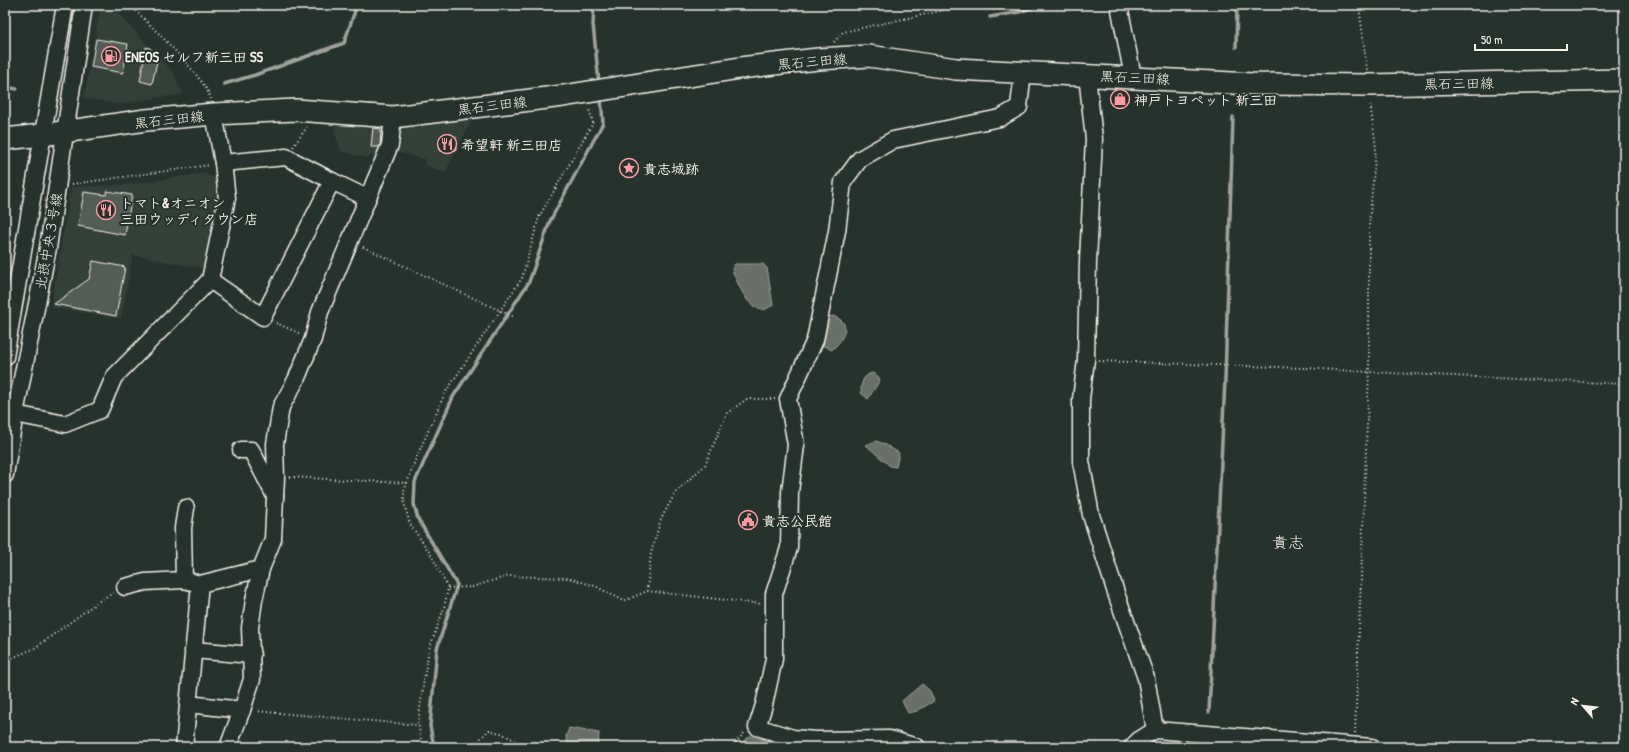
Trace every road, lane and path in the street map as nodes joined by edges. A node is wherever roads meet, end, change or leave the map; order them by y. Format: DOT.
graph roads {
  1 [pos="65,5"];
  2 [pos="84,5"];
  3 [pos="130,5"];
  4 [pos="968,5"];
  5 [pos="1119,5"];
  6 [pos="1359,5"];
  7 [pos="818,59"];
  8 [pos="1023,71"];
  9 [pos="1087,75"];
  10 [pos="1132,77"];
  11 [pos="1624,80"];
  12 [pos="1368,85"];
  13 [pos="593,91"];
  14 [pos="318,112"];
  15 [pos="214,114"];
  16 [pos="393,117"];
  17 [pos="66,131"];
  18 [pos="42,135"];
  19 [pos="5,139"];
  20 [pos="286,158"];
  21 [pos="223,163"];
  22 [pos="332,181"];
  23 [pos="57,186"];
  24 [pos="367,198"];
  25 [pos="351,241"];
  26 [pos="210,280"];
  27 [pos="501,311"];
  28 [pos="264,317"];
  29 [pos="514,317"];
  30 [pos="313,339"];
  31 [pos="5,357"];
  32 [pos="1086,360"];
  33 [pos="1369,372"];
  34 [pos="1624,384"];
  35 [pos="788,399"];
  36 [pos="15,414"];
  37 [pos="241,450"];
  38 [pos="5,475"];
  39 [pos="276,477"];
  40 [pos="407,483"];
  41 [pos="275,496"];
  42 [pos="186,508"];
  43 [pos="261,569"];
  44 [pos="184,580"];
  45 [pos="200,584"];
  46 [pos="125,587"];
  47 [pos="448,588"];
  48 [pos="647,591"];
  49 [pos="774,605"];
  50 [pos="193,650"];
  51 [pos="252,655"];
  52 [pos="5,661"];
  53 [pos="188,704"];
  54 [pos="242,710"];
  55 [pos="418,725"];
  56 [pos="757,727"];
  57 [pos="1155,730"];
  58 [pos="1354,746"];
  59 [pos="184,747"];
  60 [pos="228,747"];
  61 [pos="422,747"];
  62 [pos="472,747"];
  63 [pos="526,747"];
  64 [pos="736,747"];
  65 [pos="916,747"];
  66 [pos="1132,747"];
  67 [pos="1372,747"];
  1 -- 18 [label="street, 北摂中央３号線"];
  2 -- 17 [label="street, 北摂中央３号線"];
  3 -- 15 [label="path"];
  4 -- 7 [label="path"];
  5 -- 10 [label="street"];
  6 -- 12 [label="path"];
  7 -- 8 [label="main road, 黒石三田線"];
  7 -- 13 [label="main road, 黒石三田線"];
  8 -- 9 [label="main road, 黒石三田線"];
  8 -- 35 [label="street"];
  9 -- 10 [label="main road, 黒石三田線"];
  9 -- 32 [label="street"];
  10 -- 12 [label="main road, 黒石三田線"];
  11 -- 12 [label="main road, 黒石三田線"];
  12 -- 33 [label="path"];
  13 -- 16 [label="main road, 黒石三田線"];
  13 -- 27 [label="path"];
  14 -- 15 [label="main road, 黒石三田線"];
  14 -- 16 [label="main road, 黒石三田線"];
  14 -- 20 [label="path"];
  15 -- 17 [label="main road, 黒石三田線"];
  15 -- 21 [label="street"];
  16 -- 24 [label="street"];
  17 -- 18 [label="main road, 黒石三田線"];
  17 -- 23 [label="street, 北摂中央３号線"];
  18 -- 19 [label="main road, 黒石三田線"];
  18 -- 31 [label="street, 北摂中央３号線"];
  20 -- 21 [label="street"];
  20 -- 22 [label="street"];
  21 -- 23 [label="path"];
  21 -- 26 [label="street"];
  22 -- 24 [label="street"];
  22 -- 28 [label="street"];
  23 -- 36 [label="street, 北摂中央３号線"];
  24 -- 25 [label="street"];
  25 -- 27 [label="path"];
  25 -- 30 [label="street"];
  26 -- 28 [label="street"];
  26 -- 36 [label="street"];
  27 -- 29 [label="path"];
  27 -- 40 [label="path"];
  28 -- 30 [label="path"];
  30 -- 39 [label="street"];
  32 -- 33 [label="path"];
  32 -- 57 [label="street"];
  33 -- 34 [label="path"];
  33 -- 58 [label="path"];
  35 -- 48 [label="path"];
  35 -- 49 [label="street"];
  36 -- 38 [label="street, 北摂中央３号線"];
  37 -- 41 [label="street"];
  39 -- 40 [label="path"];
  39 -- 41 [label="street"];
  40 -- 47 [label="path"];
  41 -- 43 [label="street"];
  42 -- 44 [label="street"];
  43 -- 45 [label="street"];
  43 -- 51 [label="street"];
  44 -- 45 [label="street"];
  44 -- 46 [label="street"];
  45 -- 50 [label="street"];
  46 -- 52 [label="path"];
  47 -- 48 [label="path"];
  47 -- 55 [label="path"];
  48 -- 49 [label="path"];
  49 -- 56 [label="street"];
  50 -- 51 [label="street"];
  50 -- 53 [label="street"];
  51 -- 54 [label="street"];
  53 -- 54 [label="street"];
  53 -- 59 [label="street"];
  54 -- 55 [label="path"];
  54 -- 60 [label="street"];
  55 -- 61 [label="path"];
  56 -- 64 [label="path"];
  56 -- 65 [label="street"];
  57 -- 58 [label="street"];
  57 -- 66 [label="street"];
  58 -- 67 [label="street"];
  62 -- 63 [label="path"];
}
